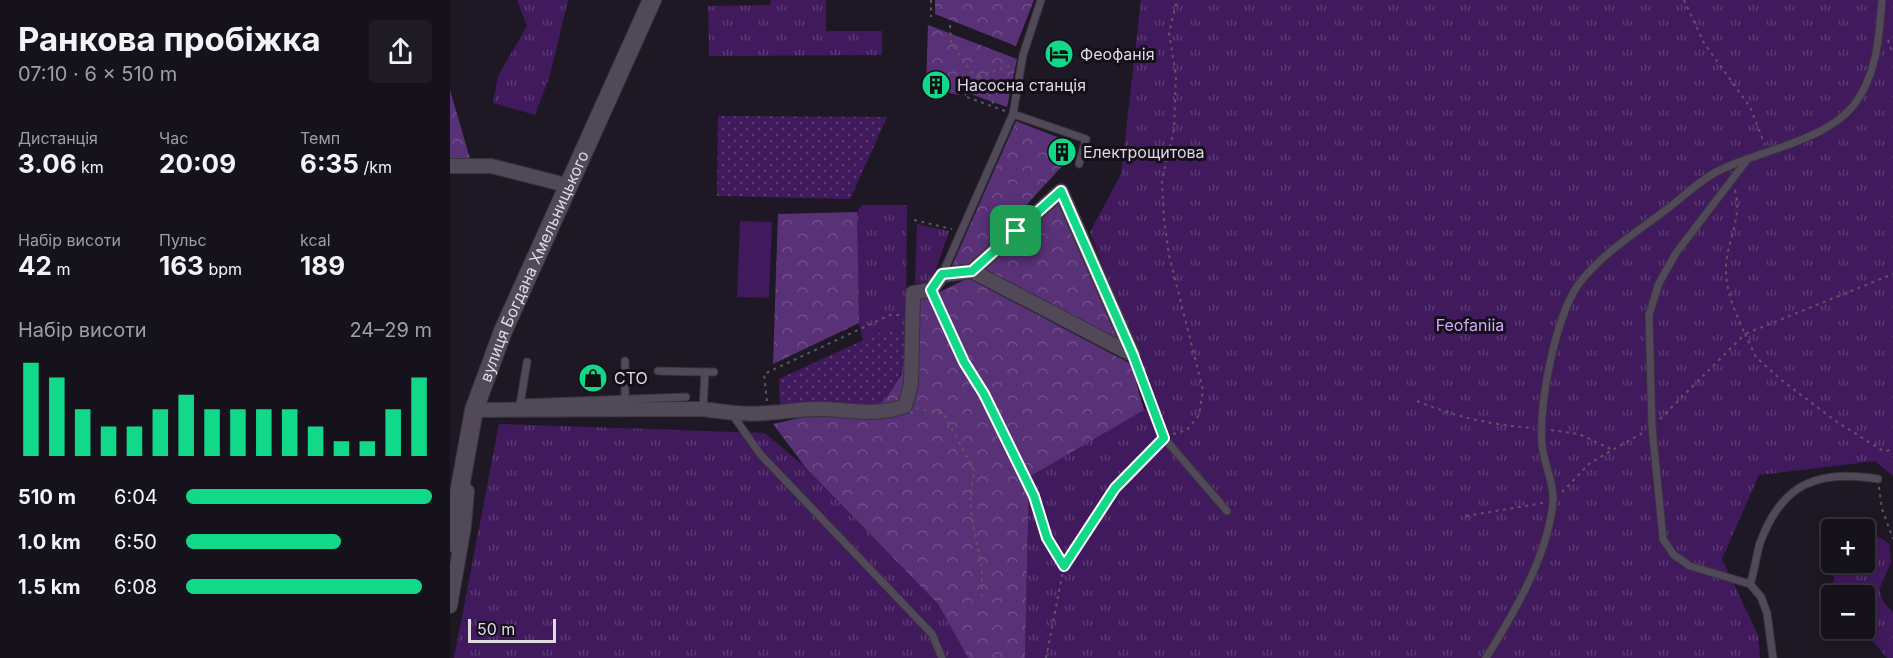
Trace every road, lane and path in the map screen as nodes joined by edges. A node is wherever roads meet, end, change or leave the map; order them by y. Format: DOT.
graph roads {
  1 [pos="652,0"];
  2 [pos="931,0"];
  3 [pos="1041,0"];
  4 [pos="1177,0"];
  5 [pos="1683,0"];
  6 [pos="1882,0"];
  7 [pos="931,18"];
  8 [pos="950,25"];
  9 [pos="1022,63"];
  10 [pos="1013,114"];
  11 [pos="1767,150"];
  12 [pos="1748,158"];
  13 [pos="1078,164"];
  14 [pos="450,166"];
  15 [pos="1731,178"];
  16 [pos="570,186"];
  17 [pos="914,220"];
  18 [pos="963,231"];
  19 [pos="972,271"];
  20 [pos="942,274"];
  21 [pos="1893,274"];
  22 [pos="931,290"];
  23 [pos="913,314"];
  24 [pos="1745,334"];
  25 [pos="1133,355"];
  26 [pos="625,361"];
  27 [pos="527,362"];
  28 [pos="658,371"];
  29 [pos="705,372"];
  30 [pos="714,372"];
  31 [pos="686,397"];
  32 [pos="625,400"];
  33 [pos="1417,401"];
  34 [pos="767,403"];
  35 [pos="905,406"];
  36 [pos="519,407"];
  37 [pos="703,409"];
  38 [pos="474,410"];
  39 [pos="732,414"];
  40 [pos="1652,428"];
  41 [pos="1541,429"];
  42 [pos="1164,438"];
  43 [pos="470,441"];
  44 [pos="1613,450"];
  45 [pos="1893,450"];
  46 [pos="1878,479"];
  47 [pos="1553,501"];
  48 [pos="454,502"];
  49 [pos="1227,511"];
  50 [pos="1466,516"];
  51 [pos="1893,539"];
  52 [pos="450,543"];
  53 [pos="1064,566"];
  54 [pos="1750,584"];
  55 [pos="982,597"];
  56 [pos="450,606"];
  57 [pos="942,658"];
  58 [pos="1046,658"];
  59 [pos="1486,658"];
  60 [pos="1773,658"];
  1 -- 16 [label="street, вулиця Богдана Хмельницького"];
  2 -- 7 [label="path"];
  3 -- 9 [label="lane"];
  4 -- 42 [label="path"];
  5 -- 11 [label="path"];
  6 -- 11 [label="lane"];
  8 -- 9 [label="path"];
  9 -- 10 [label="lane"];
  10 -- 13 [label="lane"];
  10 -- 18 [label="lane"];
  11 -- 12 [label="lane"];
  12 -- 15 [label="lane"];
  12 -- 41 [label="lane"];
  14 -- 16 [label="street"];
  15 -- 24 [label="path"];
  15 -- 40 [label="lane"];
  16 -- 38 [label="street, вулиця Богдана Хмельницького"];
  17 -- 18 [label="path"];
  18 -- 20 [label="lane"];
  19 -- 20 [label="street"];
  19 -- 25 [label="street"];
  19 -- 25 [label="street"];
  20 -- 22 [label="street"];
  21 -- 24 [label="path"];
  22 -- 23 [label="street"];
  22 -- 53 [label="path"];
  23 -- 34 [label="path"];
  23 -- 35 [label="street"];
  24 -- 40 [label="path"];
  24 -- 45 [label="path"];
  25 -- 42 [label="lane"];
  26 -- 32 [label="lane"];
  27 -- 36 [label="lane"];
  28 -- 29 [label="lane"];
  29 -- 30 [label="lane"];
  29 -- 37 [label="lane"];
  31 -- 32 [label="lane"];
  32 -- 36 [label="lane"];
  33 -- 41 [label="path"];
  35 -- 39 [label="street"];
  35 -- 55 [label="path"];
  36 -- 37 [label="street"];
  36 -- 38 [label="street"];
  37 -- 39 [label="street"];
  38 -- 43 [label="street, вулиця Богдана Хмельницького"];
  39 -- 57 [label="lane"];
  40 -- 44 [label="path"];
  40 -- 54 [label="lane"];
  41 -- 44 [label="path"];
  41 -- 47 [label="lane"];
  42 -- 49 [label="lane"];
  42 -- 53 [label="path"];
  43 -- 48 [label="street, вулиця Богдана Хмельницького"];
  43 -- 56 [label="street"];
  44 -- 47 [label="path"];
  46 -- 51 [label="path"];
  46 -- 54 [label="lane"];
  47 -- 50 [label="path"];
  47 -- 59 [label="lane"];
  48 -- 52 [label="street, вулиця Богдана Хмельницького"];
  53 -- 58 [label="path"];
  54 -- 60 [label="lane"];
}
